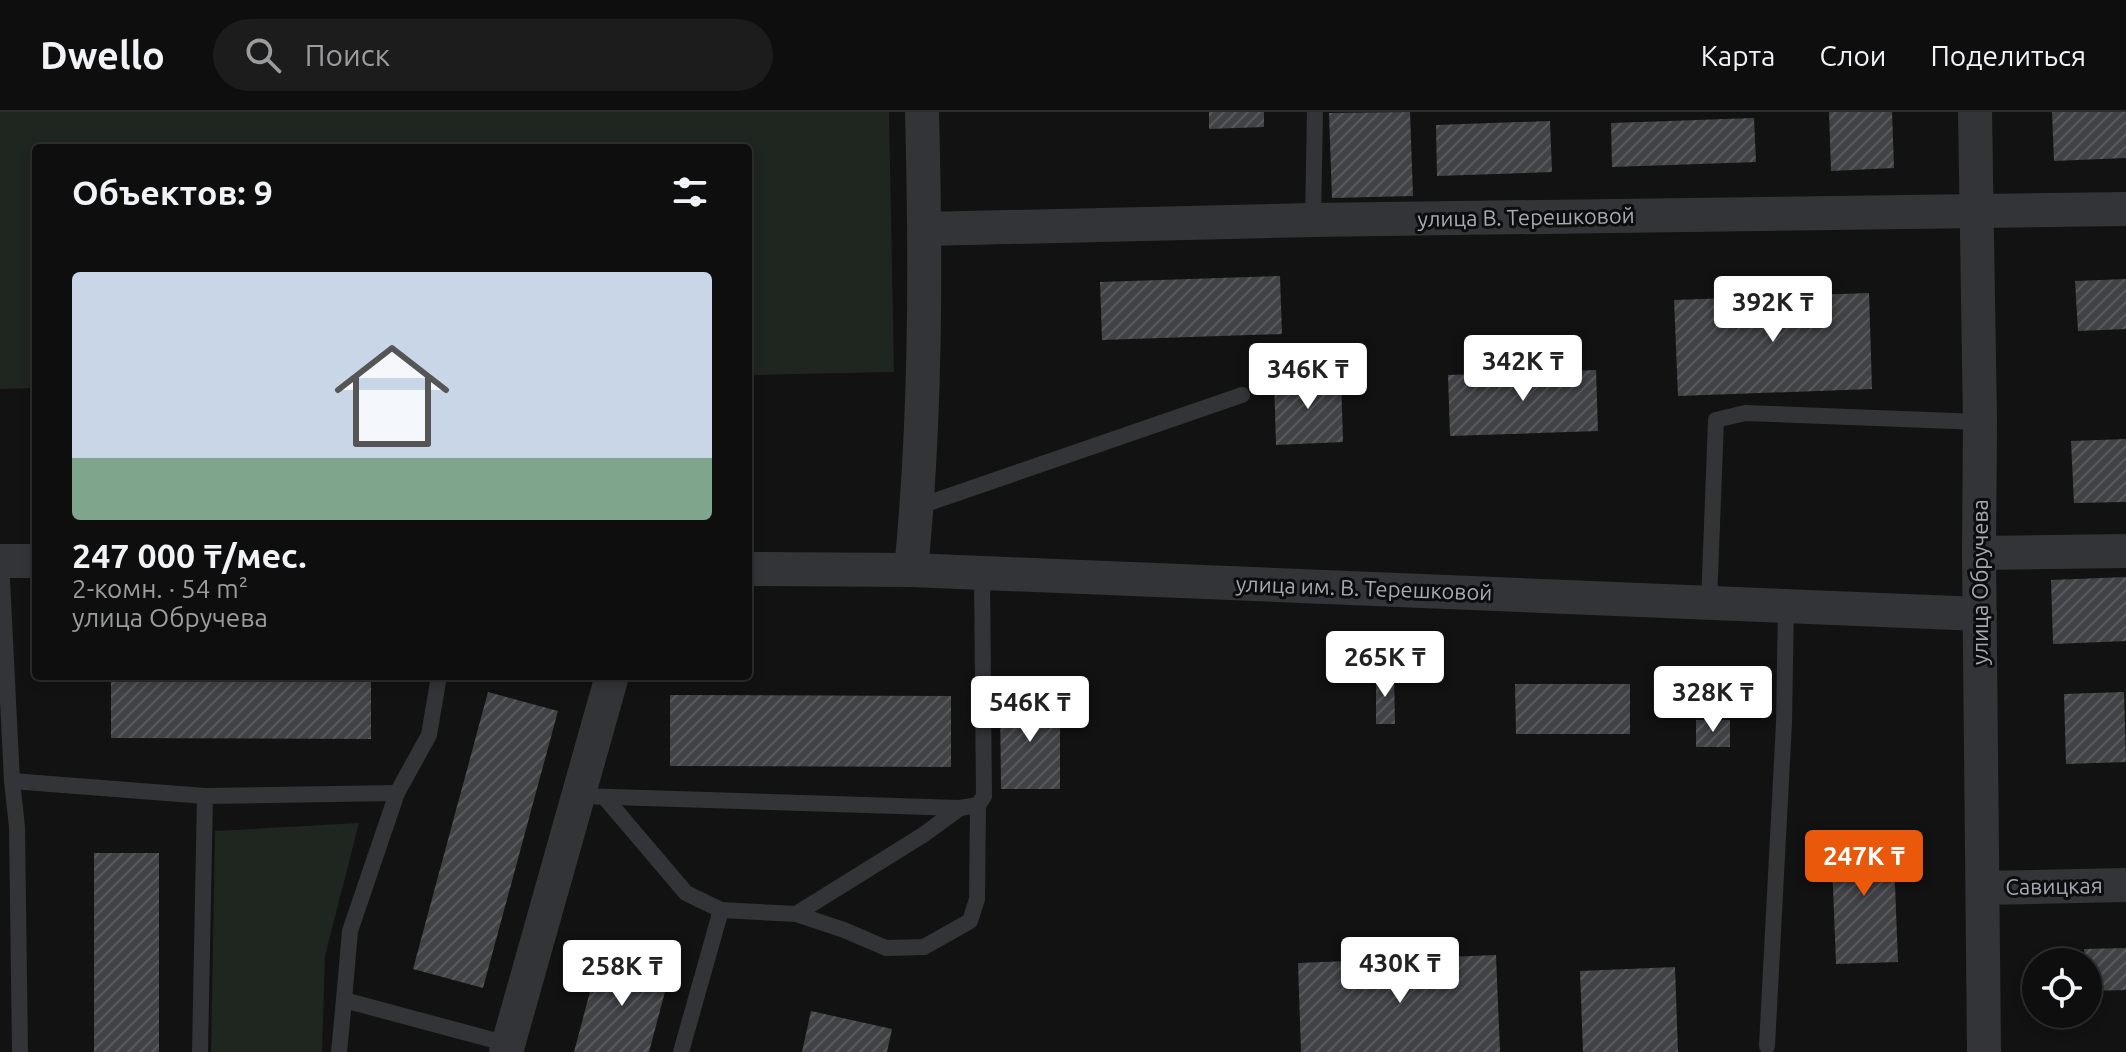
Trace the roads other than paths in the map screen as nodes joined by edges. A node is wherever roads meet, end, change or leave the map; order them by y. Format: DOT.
graph roads {
  1 [pos="922,112"];
  2 [pos="1315,112"];
  3 [pos="1975,112"];
  4 [pos="2126,209"];
  5 [pos="1976,210"];
  6 [pos="1313,220"];
  7 [pos="925,229"];
  8 [pos="1242,395"];
  9 [pos="1980,422"];
  10 [pos="917,507"];
  11 [pos="2126,551"];
  12 [pos="1979,553"];
  13 [pos="0,560"];
  14 [pos="32,561"];
  15 [pos="752,569"];
  16 [pos="911,570"];
  17 [pos="982,573"];
  18 [pos="1709,603"];
  19 [pos="1786,605"];
  20 [pos="1980,614"];
  21 [pos="438,680"];
  22 [pos="611,680"];
  23 [pos="12,781"];
  24 [pos="397,793"];
  25 [pos="205,796"];
  26 [pos="593,797"];
  27 [pos="978,805"];
  28 [pos="960,808"];
  29 [pos="2126,885"];
  30 [pos="1983,888"];
  31 [pos="721,910"];
  32 [pos="796,914"];
  33 [pos="344,1000"];
  34 [pos="1767,1046"];
  35 [pos="507,1048"];
  36 [pos="20,1052"];
  37 [pos="200,1052"];
  38 [pos="339,1052"];
  39 [pos="681,1052"];
  40 [pos="1984,1052"];
  1 -- 7 [label="street"];
  2 -- 6 [label="lane"];
  3 -- 5 [label="street, улица Обручева"];
  4 -- 5 [label="street, улица В. Терешковой"];
  5 -- 6 [label="street, улица В. Терешковой"];
  5 -- 9 [label="street, улица Обручева"];
  6 -- 7 [label="street, улица В. Терешковой"];
  7 -- 10 [label="street"];
  8 -- 10 [label="lane"];
  9 -- 12 [label="street, улица Обручева"];
  9 -- 18 [label="lane"];
  10 -- 16 [label="street"];
  11 -- 12 [label="street"];
  12 -- 20 [label="street, улица Обручева"];
  13 -- 14 [label="street"];
  13 -- 23 [label="lane"];
  15 -- 16 [label="street, улица им. В. Терешковой"];
  16 -- 17 [label="street, улица им. В. Терешковой"];
  17 -- 18 [label="street, улица им. В. Терешковой"];
  17 -- 27 [label="lane"];
  18 -- 19 [label="street, улица им. В. Терешковой"];
  19 -- 20 [label="street, улица им. В. Терешковой"];
  19 -- 34 [label="lane"];
  20 -- 30 [label="street, улица Обручева"];
  21 -- 24 [label="lane"];
  22 -- 26 [label="street"];
  23 -- 25 [label="lane"];
  23 -- 36 [label="lane"];
  24 -- 25 [label="lane"];
  24 -- 33 [label="lane"];
  25 -- 37 [label="lane"];
  26 -- 28 [label="lane"];
  26 -- 31 [label="lane"];
  26 -- 35 [label="street"];
  27 -- 28 [label="lane"];
  27 -- 32 [label="lane"];
  28 -- 32 [label="lane"];
  29 -- 30 [label="street, Савицкая"];
  30 -- 40 [label="street, улица Обручева"];
  31 -- 32 [label="lane"];
  31 -- 39 [label="lane"];
  33 -- 35 [label="lane"];
  33 -- 38 [label="lane"];
}
